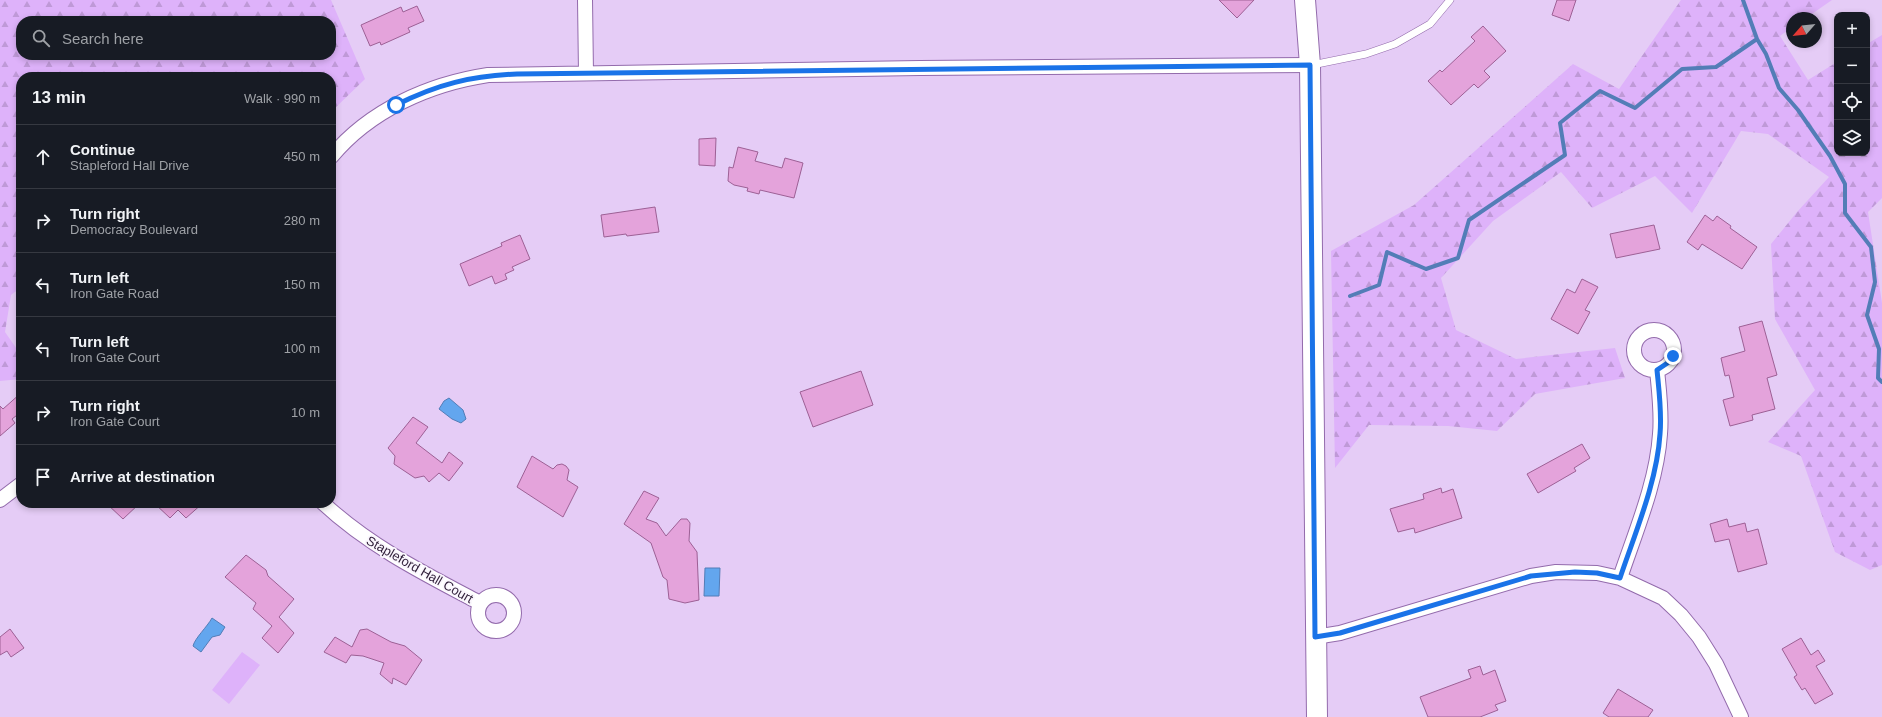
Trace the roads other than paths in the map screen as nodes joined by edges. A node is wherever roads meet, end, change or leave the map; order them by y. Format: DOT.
graph roads {
  1 [pos="585,0"];
  2 [pos="1305,0"];
  3 [pos="1450,0"];
  4 [pos="1310,65"];
  5 [pos="586,73"];
  6 [pos="336,151"];
  7 [pos="1657,370"];
  8 [pos="16,488"];
  9 [pos="0,500"];
  10 [pos="329,508"];
  11 [pos="1620,578"];
  12 [pos="480,603"];
  13 [pos="1315,637"];
  14 [pos="1317,717"];
  15 [pos="1741,717"];
  1 -- 5 [label="street"];
  2 -- 4 [label="main road"];
  3 -- 4 [label="lane"];
  4 -- 5 [label="street"];
  4 -- 13 [label="main road"];
  5 -- 6 [label="street"];
  7 -- 11 [label="street"];
  8 -- 9 [label="street"];
  10 -- 12 [label="street, Stapleford Hall Court"];
  11 -- 13 [label="street"];
  11 -- 15 [label="street"];
  13 -- 14 [label="main road"];
}
